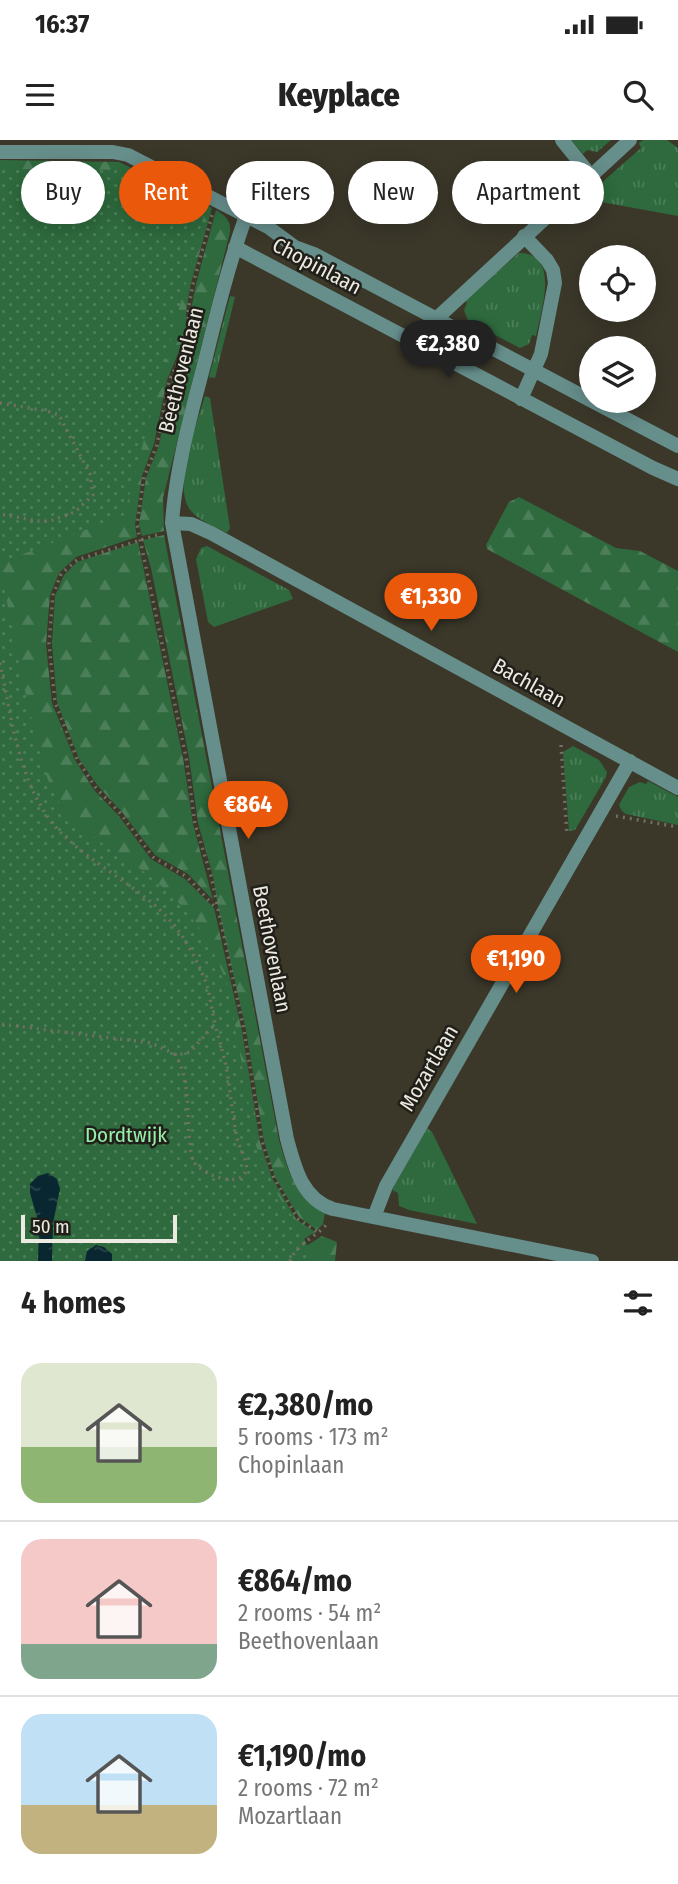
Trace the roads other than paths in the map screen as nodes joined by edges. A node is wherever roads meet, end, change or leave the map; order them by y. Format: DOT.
graph roads {
  1 [pos="562,140"];
  2 [pos="630,140"];
  3 [pos="0,152"];
  4 [pos="579,161"];
  5 [pos="604,164"];
  6 [pos="226,206"];
  7 [pos="243,224"];
  8 [pos="262,224"];
  9 [pos="537,224"];
  10 [pos="524,236"];
  11 [pos="234,247"];
  12 [pos="436,318"];
  13 [pos="421,345"];
  14 [pos="535,371"];
  15 [pos="579,394"];
  16 [pos="521,399"];
  17 [pos="615,413"];
  18 [pos="678,446"];
  19 [pos="678,479"];
  20 [pos="172,527"];
  21 [pos="630,761"];
  22 [pos="678,788"];
  23 [pos="374,1217"];
  24 [pos="592,1261"];
  1 -- 4 [label="street"];
  2 -- 5 [label="street"];
  3 -- 6 [label="street"];
  7 -- 11 [label="street, Beethovenlaan"];
  8 -- 12 [label="street"];
  9 -- 10 [label="street"];
  10 -- 12 [label="street"];
  10 -- 14 [label="street"];
  11 -- 13 [label="street, Chopinlaan"];
  11 -- 20 [label="street, Beethovenlaan"];
  12 -- 13 [label="street"];
  12 -- 14 [label="street"];
  13 -- 16 [label="street, Chopinlaan"];
  14 -- 15 [label="street"];
  14 -- 16 [label="street"];
  16 -- 19 [label="street, Chopinlaan"];
  17 -- 18 [label="street"];
  20 -- 21 [label="street, Bachlaan"];
  20 -- 23 [label="street, Beethovenlaan"];
  21 -- 22 [label="street, Bachlaan"];
  21 -- 23 [label="street, Mozartlaan"];
  23 -- 24 [label="street, Beethovenlaan"];
}
